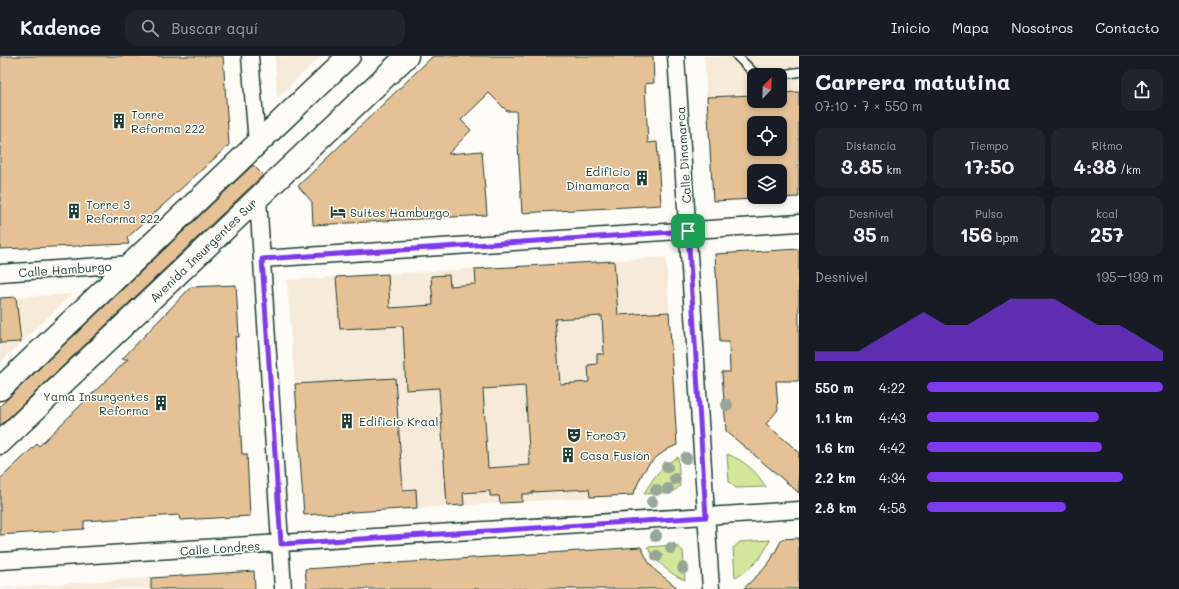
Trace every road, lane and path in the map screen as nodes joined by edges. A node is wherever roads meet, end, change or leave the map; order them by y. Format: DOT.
graph roads {
  1 [pos="250,56"];
  2 [pos="349,56"];
  3 [pos="407,56"];
  4 [pos="676,56"];
  5 [pos="736,56"];
  6 [pos="749,68"];
  7 [pos="799,72"];
  8 [pos="787,74"];
  9 [pos="257,144"];
  10 [pos="258,198"];
  11 [pos="799,223"];
  12 [pos="688,231"];
  13 [pos="262,259"];
  14 [pos="130,264"];
  15 [pos="0,273"];
  16 [pos="0,389"];
  17 [pos="0,444"];
  18 [pos="799,510"];
  19 [pos="706,517"];
  20 [pos="281,544"];
  21 [pos="0,562"];
  22 [pos="283,589"];
  23 [pos="711,589"];
  1 -- 9 [label="street"];
  2 -- 9 [label="main road"];
  3 -- 10 [label="main road, Avenida Insurgentes Sur"];
  4 -- 12 [label="street, Calle Dinamarca"];
  5 -- 6 [label="lane"];
  7 -- 8 [label="lane"];
  9 -- 14 [label="main road"];
  10 -- 13 [label="street"];
  10 -- 17 [label="main road, Avenida Insurgentes Sur"];
  11 -- 12 [label="street"];
  12 -- 13 [label="street"];
  12 -- 19 [label="street, Calle Dinamarca"];
  13 -- 20 [label="street"];
  14 -- 15 [label="street, Calle Hamburgo"];
  14 -- 16 [label="main road"];
  18 -- 19 [label="street, Calle Londres"];
  19 -- 20 [label="street, Calle Londres"];
  19 -- 23 [label="street, Calle Dinamarca"];
  20 -- 21 [label="street, Calle Londres"];
  20 -- 22 [label="street"];
}
